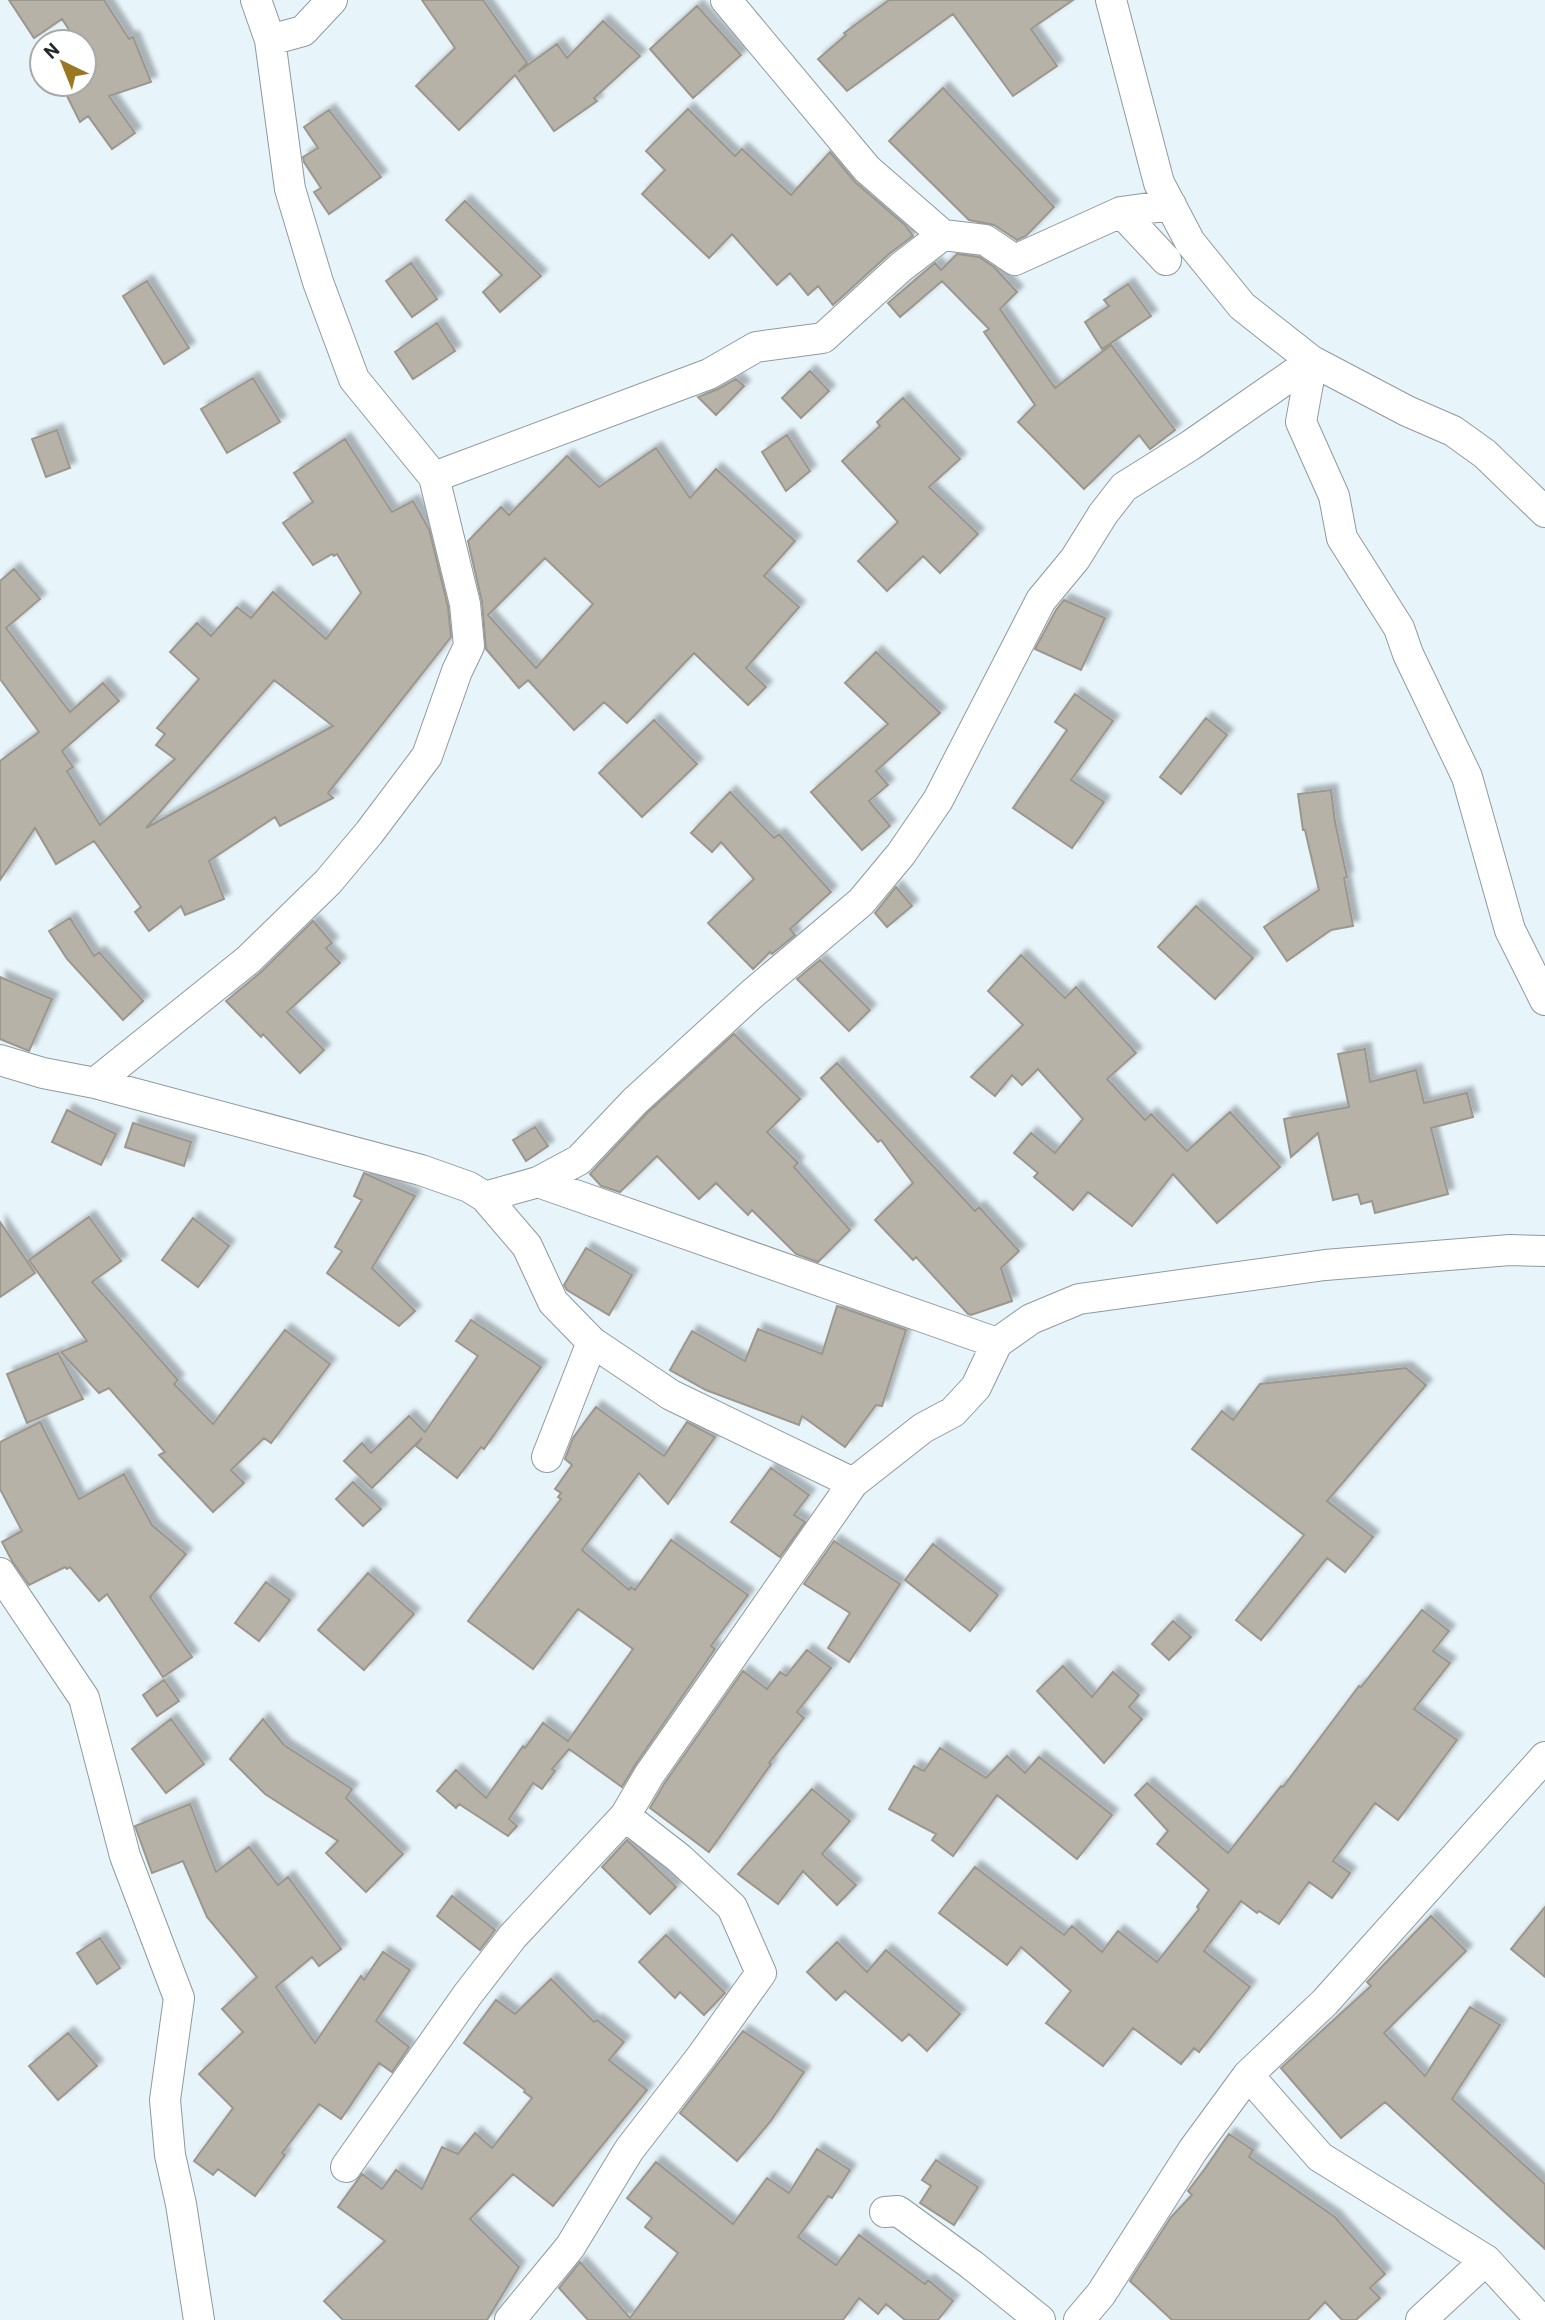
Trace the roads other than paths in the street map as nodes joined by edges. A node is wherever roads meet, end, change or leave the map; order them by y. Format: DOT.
graph roads {
  1 [pos="256,0"];
  2 [pos="332,0"];
  3 [pos="726,0"];
  4 [pos="1111,0"];
  5 [pos="270,40"];
  6 [pos="1171,205"];
  7 [pos="1121,212"];
  8 [pos="943,236"];
  9 [pos="1166,260"];
  10 [pos="1312,361"];
  11 [pos="434,477"];
  12 [pos="1545,512"];
  13 [pos="1545,1000"];
  14 [pos="0,1060"];
  15 [pos="95,1083"];
  16 [pos="538,1182"];
  17 [pos="485,1196"];
  18 [pos="1545,1251"];
  19 [pos="592,1342"];
  20 [pos="997,1343"];
  21 [pos="547,1457"];
  22 [pos="853,1483"];
  23 [pos="0,1573"];
  24 [pos="1545,1757"];
  25 [pos="625,1816"];
  26 [pos="1248,2076"];
  27 [pos="346,2167"];
  28 [pos="885,2212"];
  29 [pos="1486,2260"];
  30 [pos="199,2320"];
  31 [pos="510,2320"];
  32 [pos="1040,2320"];
  33 [pos="1079,2320"];
  34 [pos="1421,2320"];
  35 [pos="1541,2320"];
  1 -- 5 [label="street"];
  2 -- 5 [label="street"];
  3 -- 8 [label="street"];
  4 -- 6 [label="street"];
  5 -- 11 [label="street"];
  6 -- 7 [label="street"];
  6 -- 10 [label="street"];
  7 -- 8 [label="street"];
  7 -- 9 [label="street"];
  8 -- 11 [label="street"];
  10 -- 12 [label="street"];
  10 -- 13 [label="street"];
  10 -- 16 [label="street"];
  11 -- 15 [label="street"];
  14 -- 15 [label="street"];
  15 -- 17 [label="street"];
  16 -- 17 [label="street"];
  16 -- 20 [label="street"];
  17 -- 19 [label="street"];
  18 -- 20 [label="street"];
  19 -- 21 [label="street"];
  19 -- 22 [label="street"];
  20 -- 22 [label="street"];
  22 -- 25 [label="street"];
  23 -- 30 [label="street"];
  24 -- 26 [label="street"];
  25 -- 27 [label="street"];
  25 -- 31 [label="street"];
  26 -- 29 [label="street"];
  26 -- 33 [label="street"];
  28 -- 32 [label="street"];
  29 -- 34 [label="street"];
  29 -- 35 [label="street"];
}
